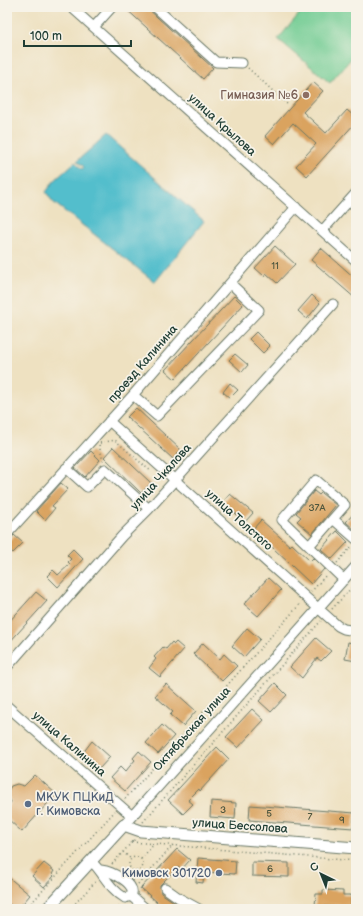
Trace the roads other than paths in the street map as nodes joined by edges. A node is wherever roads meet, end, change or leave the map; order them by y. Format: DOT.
graph roads {
  1 [pos="71,7"];
  2 [pos="112,7"];
  3 [pos="155,7"];
  4 [pos="94,27"];
  5 [pos="242,63"];
  6 [pos="356,193"];
  7 [pos="296,207"];
  8 [pos="322,231"];
  9 [pos="356,261"];
  10 [pos="230,283"];
  11 [pos="333,304"];
  12 [pos="133,394"];
  13 [pos="109,420"];
  14 [pos="66,468"];
  15 [pos="176,479"];
  16 [pos="149,509"];
  17 [pos="333,518"];
  18 [pos="7,534"];
  19 [pos="356,540"];
  20 [pos="309,546"];
  21 [pos="356,566"];
  22 [pos="344,580"];
  23 [pos="318,608"];
  24 [pos="356,631"];
  25 [pos="7,667"];
  26 [pos="7,706"];
  27 [pos="132,816"];
  28 [pos="124,825"];
  29 [pos="356,848"];
  30 [pos="91,861"];
  31 [pos="103,872"];
  32 [pos="165,888"];
  33 [pos="131,896"];
  34 [pos="186,906"];
  35 [pos="47,909"];
  36 [pos="146,909"];
  37 [pos="199,909"];
  1 -- 4 [label="street, улица Крылова"];
  2 -- 4 [label="street"];
  3 -- 5 [label="street"];
  4 -- 7 [label="street, улица Крылова"];
  6 -- 8 [label="street"];
  7 -- 8 [label="street, улица Крылова"];
  7 -- 10 [label="street, проезд Калинина"];
  8 -- 9 [label="street, улица Крылова"];
  10 -- 12 [label="street, проезд Калинина"];
  10 -- 12 [label="street"];
  11 -- 15 [label="street, улица Чкалова"];
  12 -- 13 [label="street, проезд Калинина"];
  13 -- 14 [label="street, проезд Калинина"];
  13 -- 15 [label="street, улица Толстого"];
  14 -- 16 [label="street"];
  14 -- 18 [label="street, проезд Калинина"];
  15 -- 16 [label="street, улица Чкалова"];
  15 -- 23 [label="street, улица Толстого"];
  16 -- 25 [label="street, улица Чкалова"];
  17 -- 19 [label="street"];
  17 -- 20 [label="street"];
  17 -- 20 [label="street"];
  20 -- 22 [label="street"];
  21 -- 22 [label="street, Октябрьская улица"];
  22 -- 23 [label="street, Октябрьская улица"];
  23 -- 24 [label="street, улица Толстого"];
  23 -- 27 [label="street, Октябрьская улица"];
  26 -- 27 [label="street, улица Калинина"];
  27 -- 28 [label="street, Октябрьская улица"];
  28 -- 29 [label="main road, улица Бессолова"];
  28 -- 30 [label="main road, Октябрьская улица"];
  30 -- 31 [label="street"];
  30 -- 35 [label="main road, Октябрьская улица"];
  31 -- 33 [label="street"];
  31 -- 33 [label="street"];
  32 -- 34 [label="street"];
  33 -- 36 [label="street"];
  34 -- 37 [label="street"];
}
